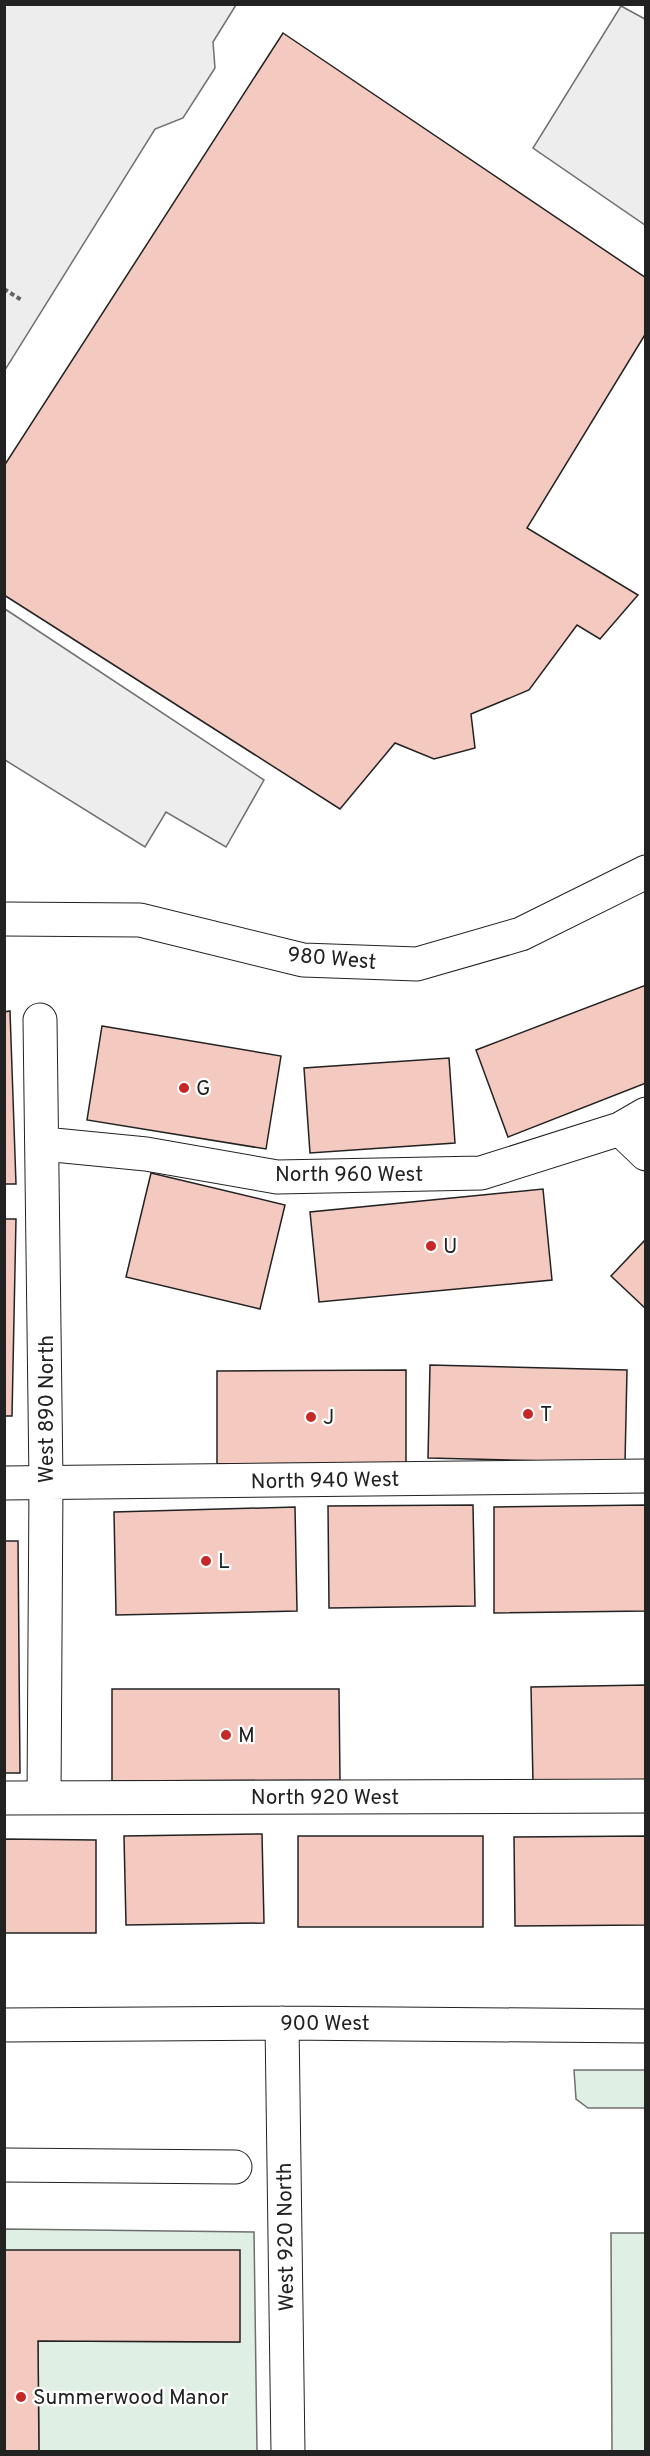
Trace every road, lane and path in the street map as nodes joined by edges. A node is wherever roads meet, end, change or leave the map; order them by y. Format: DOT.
graph roads {
  1 [pos="4,289"];
  2 [pos="23,301"];
  3 [pos="645,872"];
  4 [pos="4,919"];
  5 [pos="40,1020"];
  6 [pos="633,1122"];
  7 [pos="44,1144"];
  8 [pos="645,1154"];
  9 [pos="645,1476"];
  10 [pos="46,1482"];
  11 [pos="4,1483"];
  12 [pos="645,1796"];
  13 [pos="4,1798"];
  14 [pos="44,1798"];
  15 [pos="282,2023"];
  16 [pos="4,2025"];
  17 [pos="645,2026"];
  18 [pos="4,2165"];
  19 [pos="236,2167"];
  20 [pos="288,2451"];
  1 -- 2 [label="path"];
  3 -- 4 [label="street, 980 West"];
  5 -- 7 [label="street, West 890 North"];
  6 -- 7 [label="street, North 960 West"];
  6 -- 8 [label="street"];
  7 -- 10 [label="street, West 890 North"];
  9 -- 10 [label="street, North 940 West"];
  10 -- 11 [label="street, North 940 West"];
  10 -- 14 [label="street, West 890 North"];
  12 -- 14 [label="street, North 920 West"];
  13 -- 14 [label="street, North 920 West"];
  15 -- 16 [label="street, 900 West"];
  15 -- 17 [label="street, 900 West"];
  15 -- 20 [label="street, West 920 North"];
  18 -- 19 [label="street"];
}
